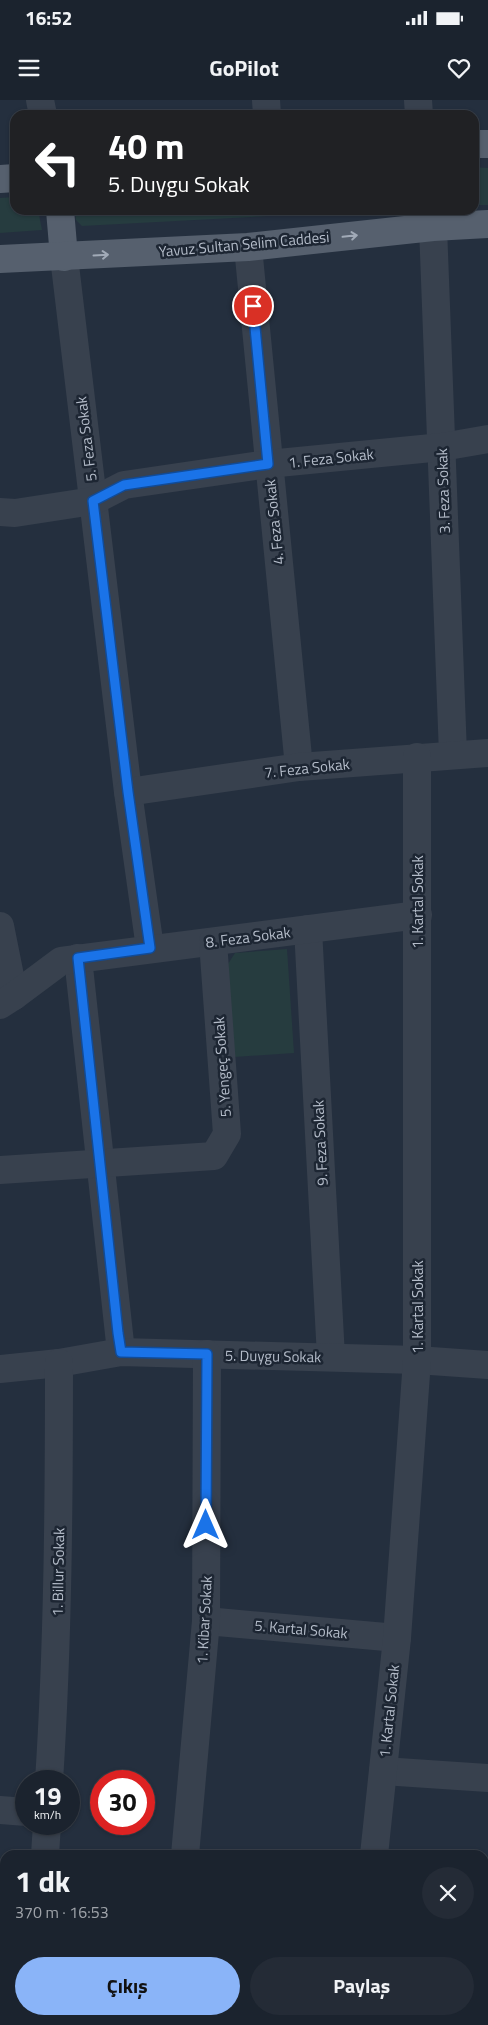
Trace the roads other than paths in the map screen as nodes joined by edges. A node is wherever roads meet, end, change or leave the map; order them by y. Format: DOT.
graph roads {
  1 [pos="60,215"];
  2 [pos="488,224"];
  3 [pos="434,227"];
  4 [pos="248,247"];
  5 [pos="64,256"];
  6 [pos="0,259"];
  7 [pos="488,439"];
  8 [pos="442,447"];
  9 [pos="268,464"];
  10 [pos="93,501"];
  11 [pos="0,512"];
  12 [pos="488,753"];
  13 [pos="453,754"];
  14 [pos="417,758"];
  15 [pos="299,767"];
  16 [pos="128,792"];
  17 [pos="418,915"];
  18 [pos="0,926"];
  19 [pos="308,929"];
  20 [pos="213,942"];
  21 [pos="150,948"];
  22 [pos="78,958"];
  23 [pos="7,1000"];
  24 [pos="100,1162"];
  25 [pos="0,1170"];
  26 [pos="121,1352"];
  27 [pos="207,1354"];
  28 [pos="331,1357"];
  29 [pos="417,1360"];
  30 [pos="60,1363"];
  31 [pos="488,1365"];
  32 [pos="0,1369"];
  33 [pos="206,1621"];
  34 [pos="397,1638"];
  35 [pos="50,1770"];
  36 [pos="383,1771"];
  37 [pos="488,1778"];
  38 [pos="0,1810"];
  39 [pos="15,1811"];
  40 [pos="46,1835"];
  41 [pos="45,1850"];
  42 [pos="185,1850"];
  43 [pos="375,1850"];
  1 -- 5 [label="main road"];
  2 -- 3 [label="main road, Yavuz Sultan Selim Caddesi"];
  4 -- 3 [label="main road, Yavuz Sultan Selim Caddesi, one-way"];
  3 -- 8 [label="street, 3. Feza Sokak"];
  5 -- 4 [label="main road, Yavuz Sultan Selim Caddesi, one-way"];
  4 -- 9 [label="street, 4. Feza Sokak"];
  5 -- 6 [label="main road, Yavuz Sultan Selim Caddesi"];
  5 -- 10 [label="street, 5. Feza Sokak"];
  7 -- 8 [label="street, 1. Feza Sokak"];
  8 -- 9 [label="street, 1. Feza Sokak"];
  8 -- 13 [label="street, 3. Feza Sokak"];
  9 -- 10 [label="street, 1. Feza Sokak"];
  9 -- 15 [label="street, 4. Feza Sokak"];
  10 -- 11 [label="street, 1. Feza Sokak"];
  10 -- 16 [label="street, 5. Feza Sokak"];
  12 -- 13 [label="street, 7. Feza Sokak"];
  13 -- 14 [label="street, 7. Feza Sokak"];
  14 -- 15 [label="street, 7. Feza Sokak"];
  14 -- 17 [label="street, 1. Kartal Sokak"];
  15 -- 16 [label="street, 7. Feza Sokak"];
  16 -- 21 [label="street, 5. Feza Sokak"];
  17 -- 19 [label="street, 8. Feza Sokak"];
  17 -- 29 [label="street, 1. Kartal Sokak"];
  18 -- 23 [label="street"];
  19 -- 20 [label="street, 8. Feza Sokak"];
  19 -- 28 [label="street, 9. Feza Sokak"];
  20 -- 21 [label="street, 8. Feza Sokak"];
  20 -- 24 [label="street, 5. Yengeç Sokak"];
  21 -- 22 [label="street, 8. Feza Sokak"];
  22 -- 23 [label="street, 8. Feza Sokak"];
  22 -- 24 [label="street"];
  24 -- 25 [label="street, 5. Yengeç Sokak"];
  24 -- 26 [label="street"];
  26 -- 27 [label="street, 5. Duygu Sokak"];
  26 -- 30 [label="street, 5. Duygu Sokak"];
  27 -- 28 [label="street, 5. Duygu Sokak"];
  27 -- 33 [label="street, 1. Kibar Sokak"];
  28 -- 29 [label="street, 5. Duygu Sokak"];
  29 -- 31 [label="street, 5. Duygu Sokak"];
  29 -- 34 [label="street, 1. Kartal Sokak"];
  30 -- 32 [label="street, 5. Duygu Sokak"];
  30 -- 35 [label="street, 1. Billur Sokak"];
  33 -- 34 [label="street, 5. Kartal Sokak"];
  33 -- 42 [label="street, 1. Kibar Sokak"];
  34 -- 36 [label="street, 1. Kartal Sokak"];
  36 -- 37 [label="street"];
  36 -- 43 [label="street, 1. Kartal Sokak"];
  38 -- 39 [label="street"];
  40 -- 41 [label="street"];
}
